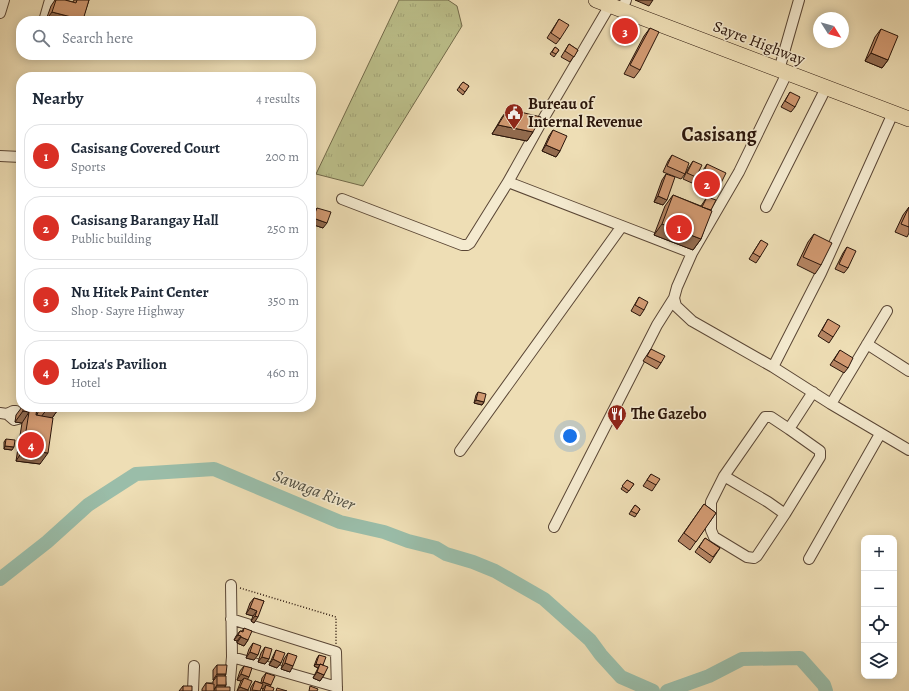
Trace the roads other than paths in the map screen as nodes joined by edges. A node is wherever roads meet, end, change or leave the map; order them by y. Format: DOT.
graph roads {
  1 [pos="4,0"];
  2 [pos="50,0"];
  3 [pos="799,0"];
  4 [pos="613,4"];
  5 [pos="0,13"];
  6 [pos="45,16"];
  7 [pos="783,71"];
  8 [pos="826,88"];
  9 [pos="893,113"];
  10 [pos="909,119"];
  11 [pos="0,156"];
  12 [pos="16,157"];
  13 [pos="508,182"];
  14 [pos="342,199"];
  15 [pos="766,207"];
  16 [pos="622,226"];
  17 [pos="692,253"];
  18 [pos="674,298"];
  19 [pos="886,310"];
  20 [pos="866,344"];
  21 [pos="773,368"];
  22 [pos="909,371"];
  23 [pos="813,392"];
  24 [pos="831,404"];
  25 [pos="789,429"];
  26 [pos="880,434"];
  27 [pos="909,450"];
  28 [pos="460,451"];
  29 [pos="724,476"];
  30 [pos="785,514"];
  31 [pos="554,527"];
  32 [pos="809,559"];
  33 [pos="231,585"];
  34 [pos="231,619"];
  35 [pos="232,657"];
  36 [pos="194,666"];
  37 [pos="337,689"];
  38 [pos="194,691"];
  39 [pos="229,691"];
  1 -- 5 [label="street"];
  2 -- 6 [label="street"];
  3 -- 7 [label="street"];
  4 -- 7 [label="highway, Sayre Highway"];
  4 -- 13 [label="street"];
  7 -- 8 [label="highway, Sayre Highway"];
  7 -- 17 [label="street"];
  8 -- 9 [label="highway, Sayre Highway"];
  8 -- 15 [label="street"];
  9 -- 10 [label="highway, Sayre Highway"];
  9 -- 21 [label="street"];
  11 -- 12 [label="street"];
  13 -- 14 [label="street"];
  13 -- 16 [label="street"];
  16 -- 17 [label="street"];
  16 -- 28 [label="street"];
  17 -- 18 [label="street"];
  18 -- 21 [label="street"];
  18 -- 31 [label="street"];
  19 -- 20 [label="street"];
  20 -- 22 [label="street"];
  20 -- 24 [label="street"];
  21 -- 23 [label="street"];
  23 -- 24 [label="street"];
  23 -- 25 [label="street"];
  24 -- 26 [label="street"];
  25 -- 29 [label="street"];
  25 -- 30 [label="street"];
  26 -- 27 [label="street"];
  26 -- 32 [label="street"];
  29 -- 30 [label="street"];
  29 -- 30 [label="street"];
  33 -- 34 [label="street"];
  34 -- 35 [label="street"];
  34 -- 37 [label="street"];
  35 -- 37 [label="street"];
  35 -- 39 [label="street"];
  36 -- 38 [label="street"];
}
